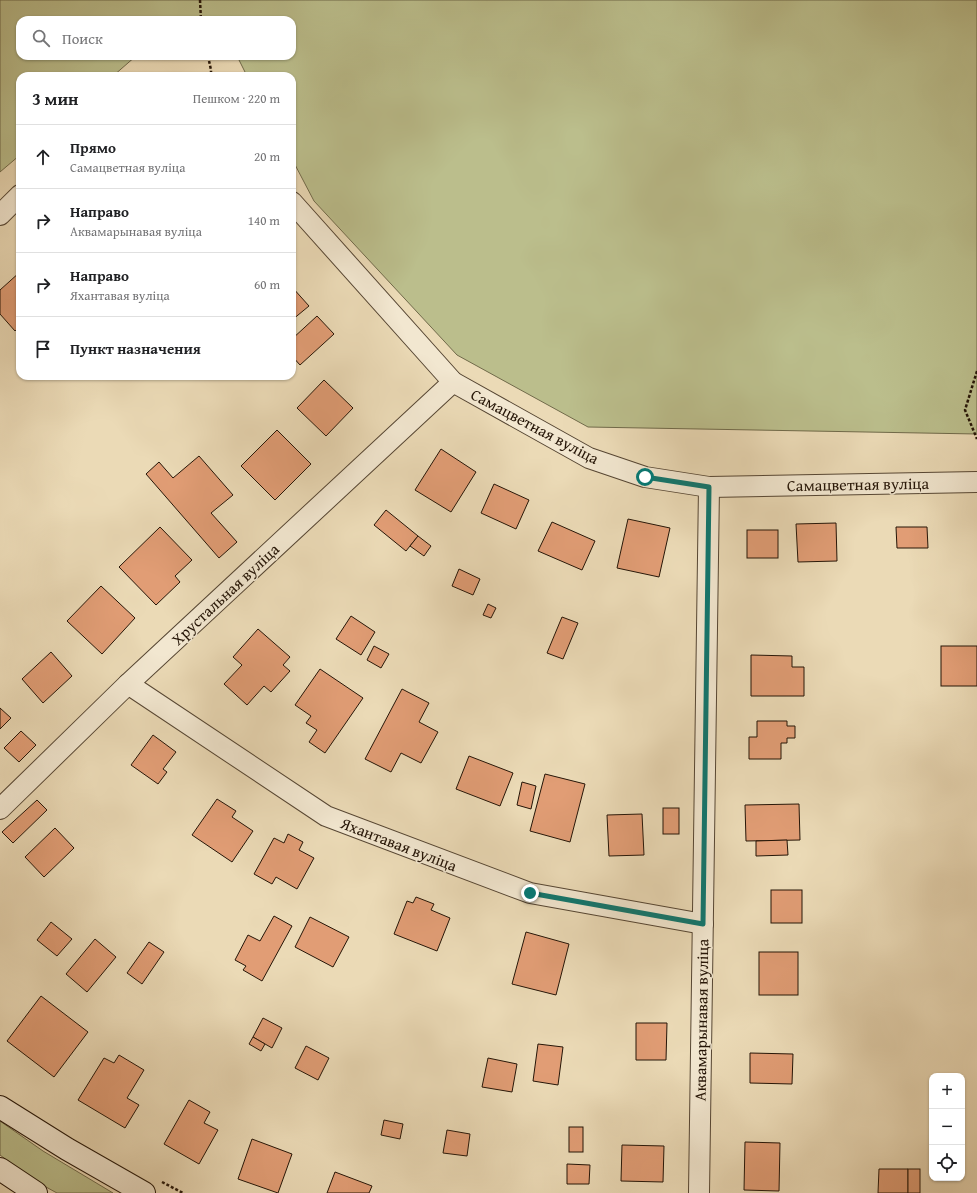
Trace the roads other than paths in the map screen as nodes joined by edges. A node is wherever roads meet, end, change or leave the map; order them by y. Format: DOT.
graph roads {
  1 [pos="16,199"];
  2 [pos="296,206"];
  3 [pos="0,215"];
  4 [pos="453,382"];
  5 [pos="977,482"];
  6 [pos="709,487"];
  7 [pos="128,684"];
  8 [pos="0,809"];
  9 [pos="703,924"];
  10 [pos="0,1107"];
  11 [pos="0,1169"];
  12 [pos="36,1193"];
  13 [pos="144,1193"];
  14 [pos="698,1193"];
  1 -- 3 [label="street"];
  2 -- 4 [label="street, Самацветная вуліца"];
  4 -- 6 [label="street, Самацветная вуліца"];
  4 -- 7 [label="street, Хрустальная вуліца"];
  5 -- 6 [label="street, Самацветная вуліца"];
  6 -- 9 [label="street, Аквамарынавая вуліца"];
  7 -- 8 [label="street, Хрустальная вуліца"];
  7 -- 9 [label="street, Яхантавая вуліца"];
  9 -- 14 [label="street, Аквамарынавая вуліца"];
  10 -- 13 [label="street"];
  11 -- 12 [label="street"];
}
